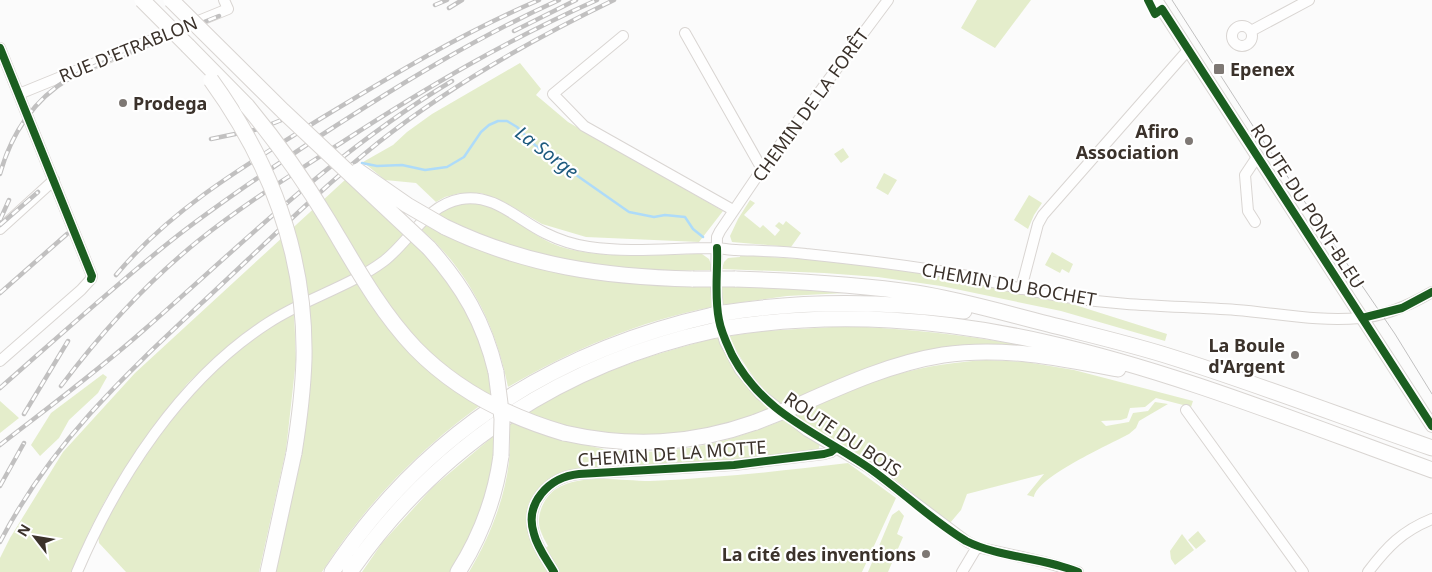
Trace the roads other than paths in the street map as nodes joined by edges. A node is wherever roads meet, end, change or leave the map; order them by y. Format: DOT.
graph roads {
  1 [pos="142,0"];
  2 [pos="171,0"];
  3 [pos="224,0"];
  4 [pos="888,0"];
  5 [pos="1156,0"];
  6 [pos="1309,0"];
  7 [pos="1251,31"];
  8 [pos="685,33"];
  9 [pos="624,36"];
  10 [pos="188,46"];
  11 [pos="0,48"];
  12 [pos="1188,50"];
  13 [pos="19,94"];
  14 [pos="310,137"];
  15 [pos="1257,157"];
  16 [pos="762,169"];
  17 [pos="54,180"];
  18 [pos="733,210"];
  19 [pos="1255,222"];
  20 [pos="0,229"];
  21 [pos="717,248"];
  22 [pos="1021,289"];
  23 [pos="1432,292"];
  24 [pos="1362,318"];
  25 [pos="1049,324"];
  26 [pos="0,361"];
  27 [pos="1186,410"];
  28 [pos="1430,423"];
  29 [pos="1311,426"];
  30 [pos="836,448"];
  31 [pos="1432,448"];
  32 [pos="1432,470"];
  33 [pos="1432,519"];
  34 [pos="977,547"];
  35 [pos="77,572"];
  36 [pos="268,572"];
  37 [pos="332,572"];
  38 [pos="350,572"];
  39 [pos="458,572"];
  40 [pos="554,572"];
  41 [pos="962,572"];
  42 [pos="1078,572"];
  43 [pos="1304,572"];
  44 [pos="1368,572"];
  1 -- 10 [label="highway, bridge"];
  2 -- 14 [label="highway, bridge"];
  3 -- 13 [label="street, RUE D'ETRABLON"];
  4 -- 16 [label="street, CHEMIN DE LA FORÊT"];
  5 -- 12 [label="main road, ROUTE DU PONT-BLEU"];
  6 -- 7 [label="street"];
  8 -- 16 [label="street"];
  9 -- 18 [label="street"];
  10 -- 29 [label="highway, bridge"];
  10 -- 36 [label="highway, bridge"];
  11 -- 13 [label="street"];
  12 -- 15 [label="main road, ROUTE DU PONT-BLEU"];
  12 -- 22 [label="street"];
  13 -- 17 [label="street"];
  14 -- 25 [label="highway, bridge"];
  14 -- 39 [label="highway, bridge"];
  15 -- 19 [label="street"];
  15 -- 24 [label="main road, ROUTE DU PONT-BLEU"];
  16 -- 18 [label="street, CHEMIN DE LA FORÊT"];
  17 -- 20 [label="street"];
  17 -- 26 [label="street"];
  18 -- 21 [label="street, CHEMIN DE LA FORÊT"];
  21 -- 22 [label="street, CHEMIN DU BOCHET"];
  21 -- 30 [label="street, ROUTE DU BOIS"];
  21 -- 35 [label="street, CHEMIN DU BOCHET"];
  22 -- 24 [label="street, CHEMIN DU BOCHET"];
  23 -- 24 [label="street, CHEMIN DU BOCHET"];
  24 -- 28 [label="main road, ROUTE DU PONT-BLEU"];
  25 -- 31 [label="highway"];
  25 -- 37 [label="highway"];
  27 -- 43 [label="street"];
  29 -- 32 [label="highway"];
  29 -- 38 [label="highway"];
  30 -- 34 [label="street, ROUTE DU BOIS"];
  30 -- 40 [label="street, CHEMIN DE LA MOTTE"];
  33 -- 44 [label="street"];
  34 -- 41 [label="street"];
  34 -- 42 [label="street, ROUTE DU BOIS"];
}
